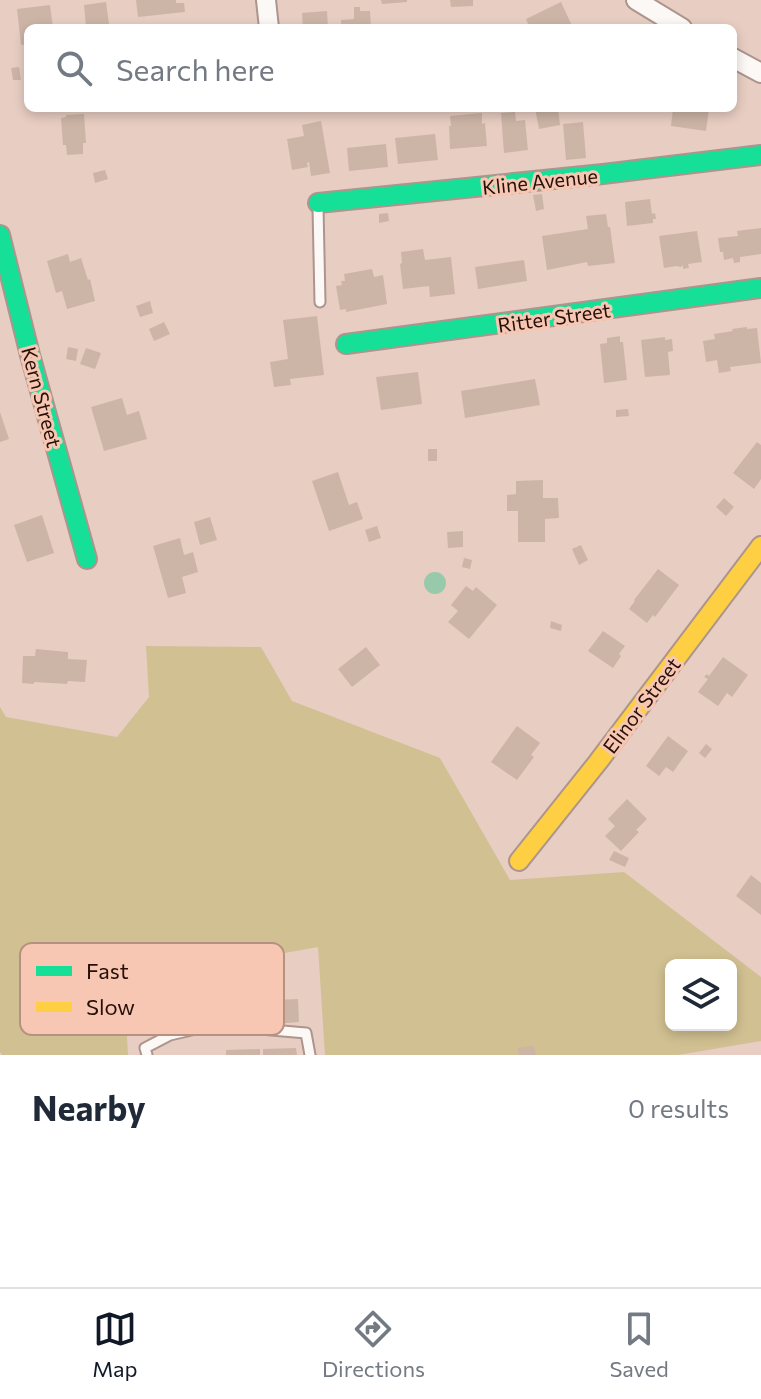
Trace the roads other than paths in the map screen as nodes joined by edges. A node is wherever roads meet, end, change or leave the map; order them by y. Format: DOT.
graph roads {
  1 [pos="266,0"];
  2 [pos="636,0"];
  3 [pos="269,24"];
  4 [pos="675,24"];
  5 [pos="737,60"];
  6 [pos="761,73"];
  7 [pos="761,155"];
  8 [pos="318,203"];
  9 [pos="0,235"];
  10 [pos="761,288"];
  11 [pos="320,302"];
  12 [pos="346,344"];
  13 [pos="761,546"];
  14 [pos="87,559"];
  15 [pos="519,861"];
  16 [pos="284,1031"];
  17 [pos="170,1035"];
  18 [pos="147,1055"];
  19 [pos="310,1055"];
  1 -- 3 [label="street"];
  2 -- 4 [label="street"];
  5 -- 6 [label="street"];
  7 -- 8 [label="street, Kline Avenue"];
  8 -- 11 [label="lane"];
  9 -- 14 [label="street, Kern Street"];
  10 -- 12 [label="street, Ritter Street"];
  13 -- 15 [label="street, Elinor Street"];
  16 -- 19 [label="lane"];
  17 -- 18 [label="lane"];
}
